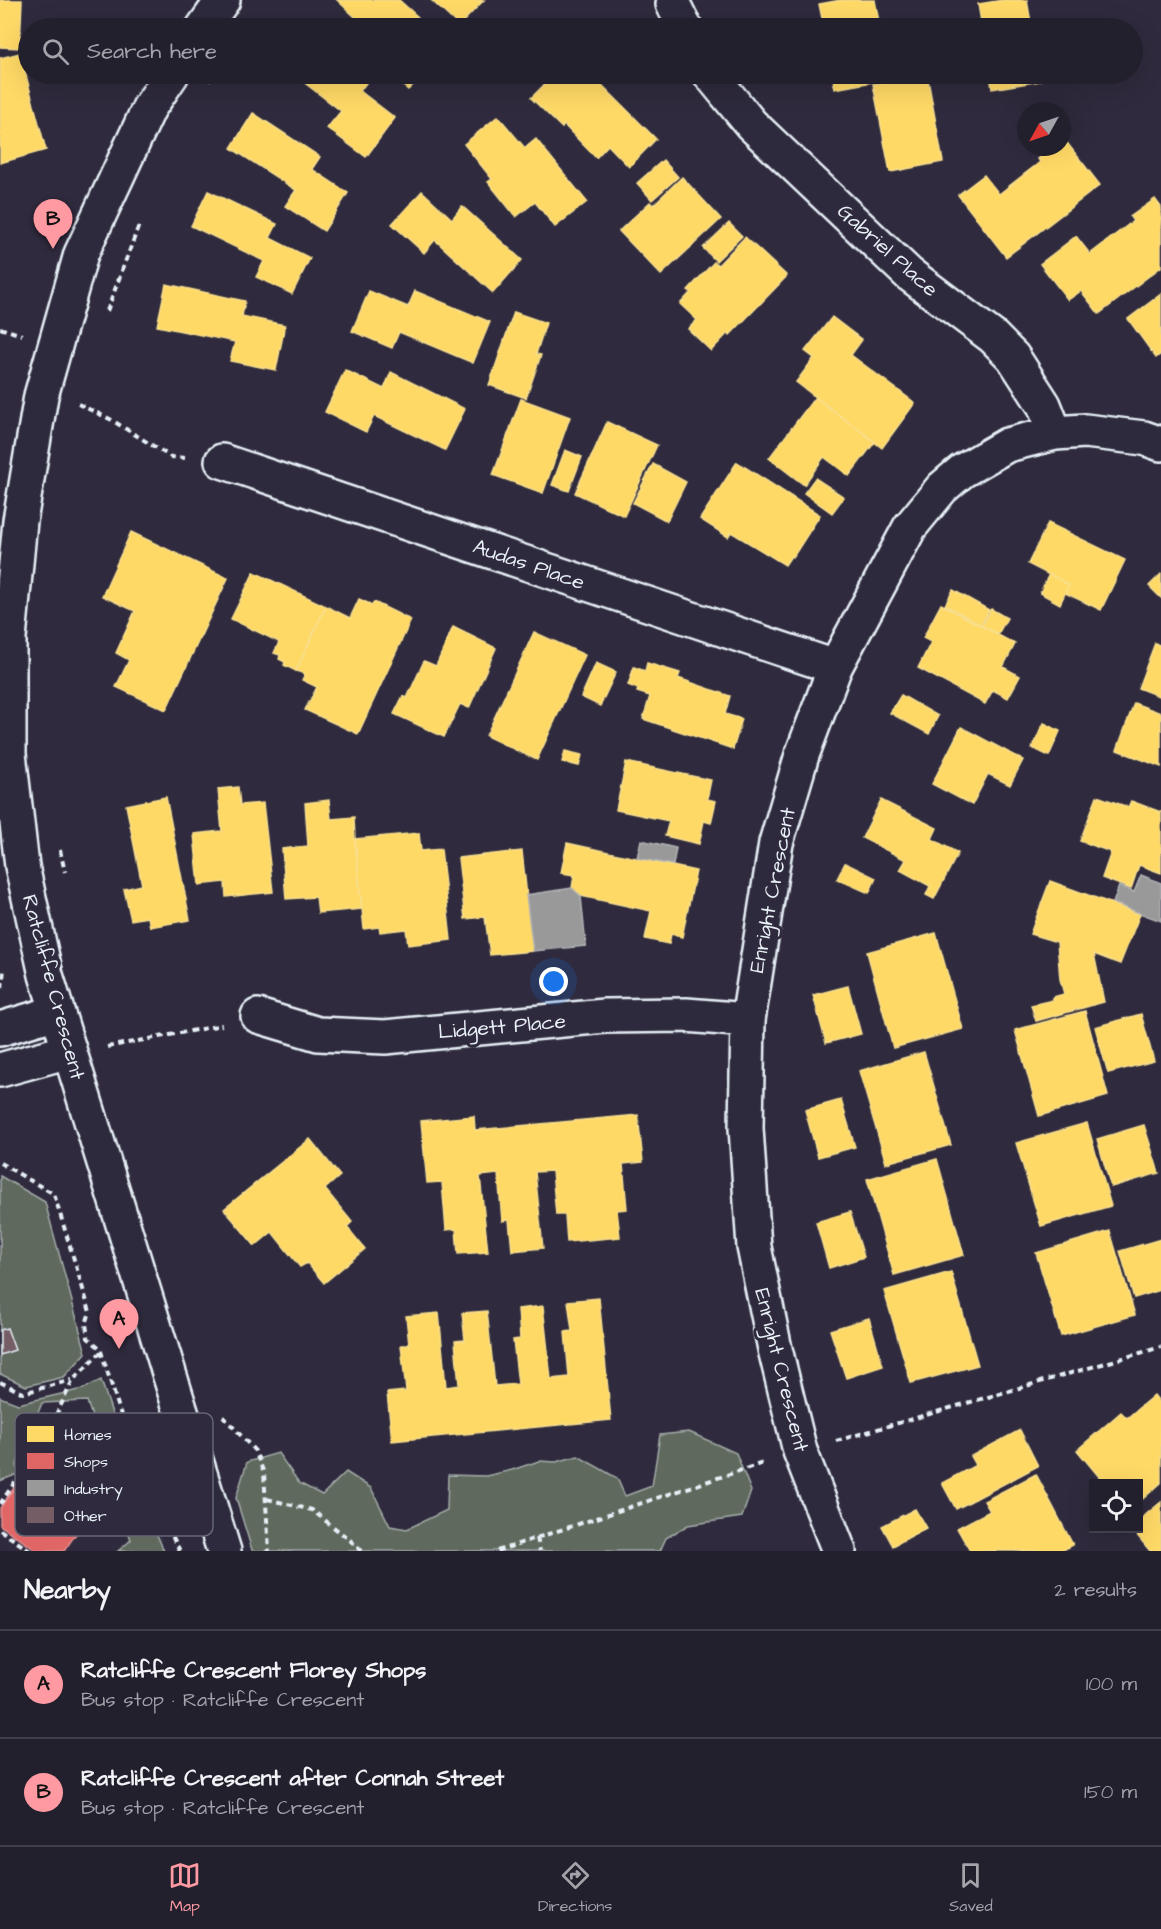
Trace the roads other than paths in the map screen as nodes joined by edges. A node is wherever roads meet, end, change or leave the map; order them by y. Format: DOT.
graph roads {
  1 [pos="223,0"];
  2 [pos="210,18"];
  3 [pos="165,84"];
  4 [pos="718,84"];
  5 [pos="1055,433"];
  6 [pos="1161,444"];
  7 [pos="222,461"];
  8 [pos="835,667"];
  9 [pos="57,1012"];
  10 [pos="258,1016"];
  11 [pos="748,1020"];
  12 [pos="0,1029"];
  13 [pos="69,1051"];
  14 [pos="0,1070"];
  15 [pos="181,1413"];
  16 [pos="213,1516"];
  17 [pos="224,1551"];
  18 [pos="839,1551"];
  1 -- 2 [label="street"];
  3 -- 9 [label="street, Ratcliffe Crescent"];
  4 -- 5 [label="street, Gabriel Place"];
  5 -- 6 [label="street, Enright Crescent"];
  5 -- 8 [label="street, Enright Crescent"];
  7 -- 8 [label="street, Audas Place"];
  8 -- 11 [label="street, Enright Crescent"];
  9 -- 12 [label="street"];
  9 -- 13 [label="street, Ratcliffe Crescent"];
  10 -- 11 [label="street, Lidgett Place"];
  11 -- 18 [label="street, Enright Crescent"];
  13 -- 14 [label="street"];
  13 -- 15 [label="street, Ratcliffe Crescent"];
  16 -- 17 [label="street, Ratcliffe Crescent"];
}
